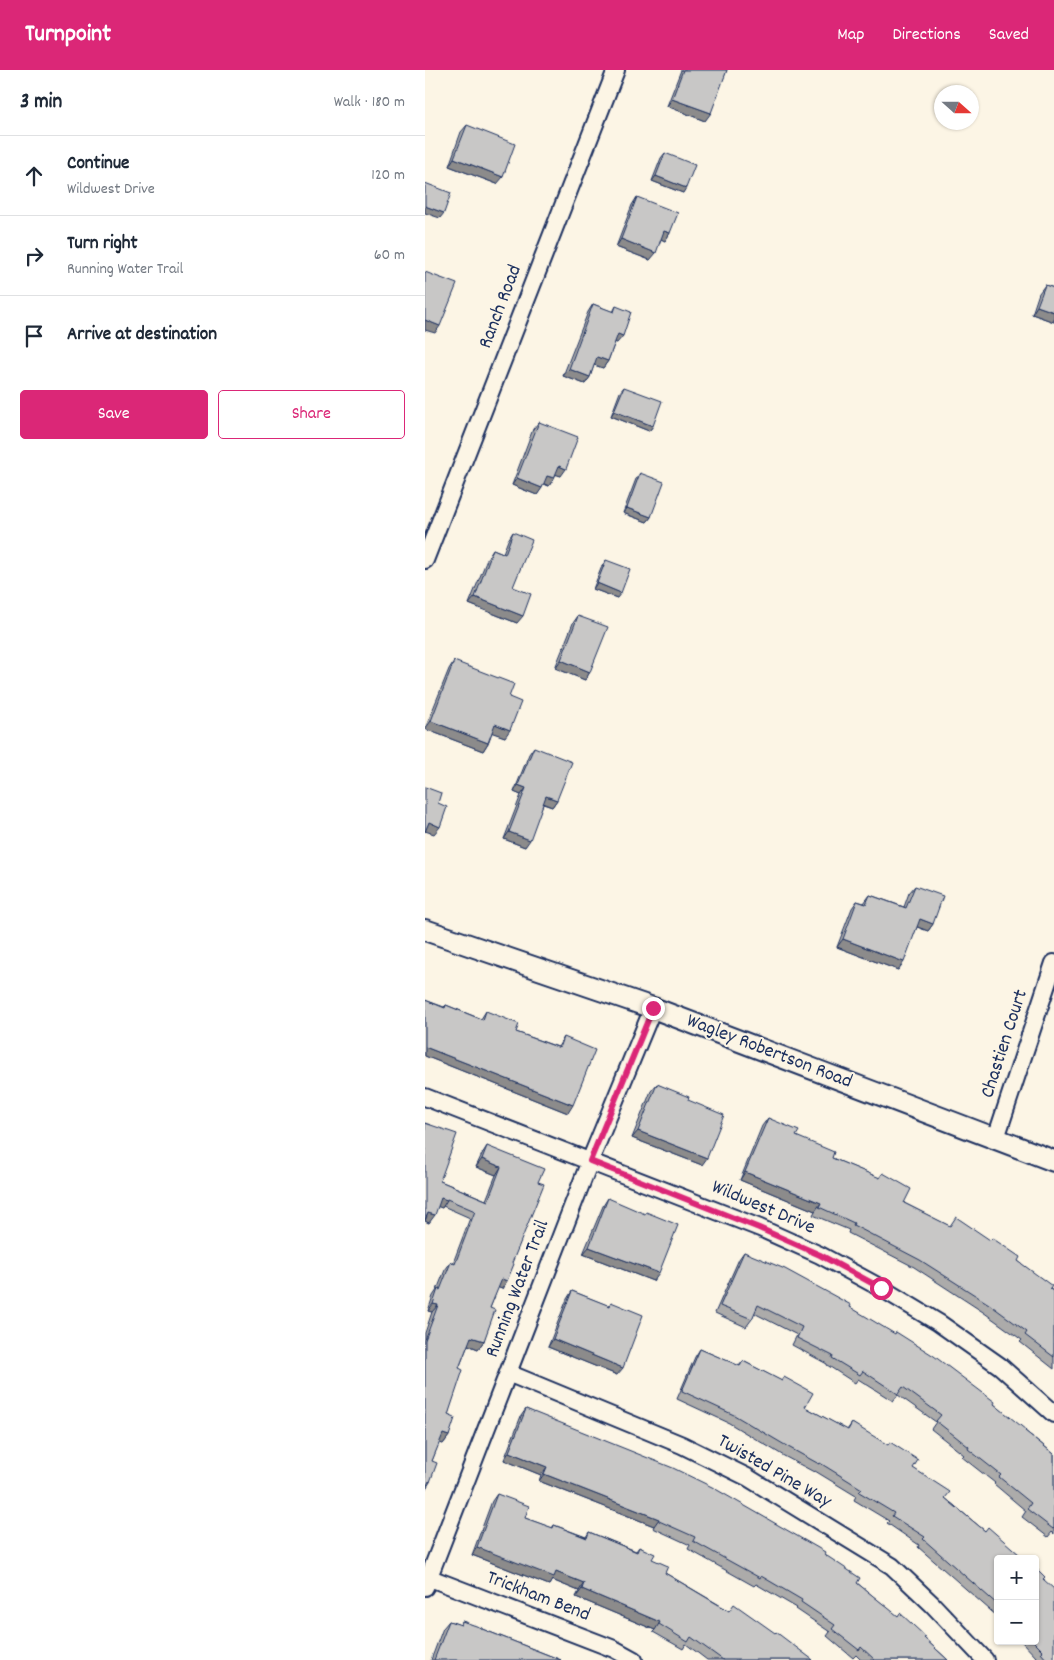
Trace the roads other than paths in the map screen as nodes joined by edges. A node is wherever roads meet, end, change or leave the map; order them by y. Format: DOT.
graph roads {
  1 [pos="616,70"];
  2 [pos="425,560"];
  3 [pos="425,930"];
  4 [pos="1054,963"];
  5 [pos="653,1008"];
  6 [pos="425,1097"];
  7 [pos="996,1138"];
  8 [pos="590,1161"];
  9 [pos="1054,1161"];
  10 [pos="508,1373"];
  11 [pos="1054,1414"];
  12 [pos="426,1580"];
  13 [pos="634,1660"];
  14 [pos="985,1660"];
  1 -- 2 [label="street, Ranch Road"];
  3 -- 5 [label="street, Wagley Robertson Road"];
  4 -- 7 [label="street, Chastien Court"];
  5 -- 7 [label="street, Wagley Robertson Road"];
  5 -- 8 [label="street, Running Water Trail"];
  6 -- 8 [label="street, Wildwest Drive"];
  7 -- 9 [label="street, Wagley Robertson Road"];
  8 -- 10 [label="street, Running Water Trail"];
  8 -- 11 [label="street, Wildwest Drive"];
  10 -- 12 [label="street, Running Water Trail"];
  10 -- 14 [label="street, Twisted Pine Way"];
  12 -- 13 [label="street, Trickham Bend"];
}
